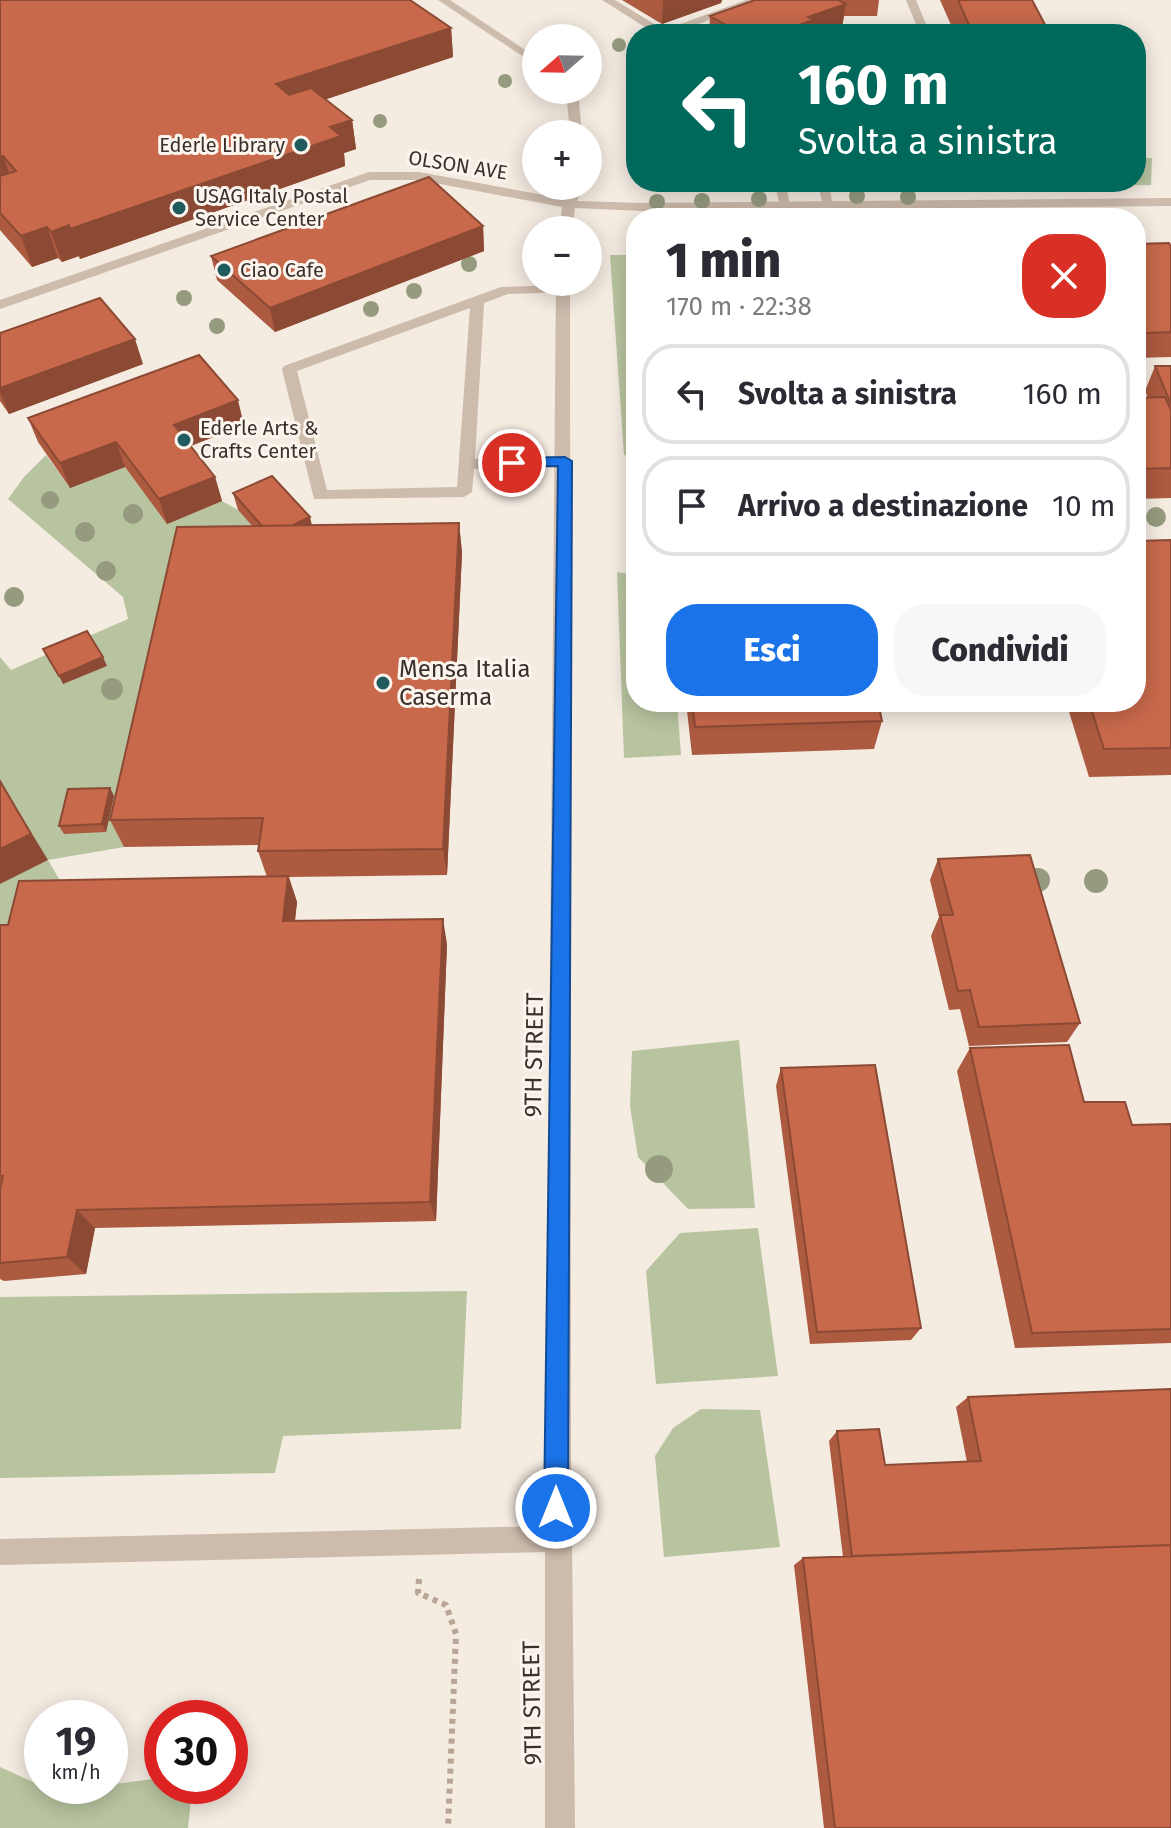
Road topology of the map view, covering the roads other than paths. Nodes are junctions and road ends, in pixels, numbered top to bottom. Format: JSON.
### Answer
{"nodes":[{"id":1,"x":443,"y":0,"type":"edge"},
{"id":2,"x":607,"y":0,"type":"edge"},
{"id":3,"x":756,"y":0,"type":"edge"},
{"id":4,"x":911,"y":0,"type":"edge"},
{"id":5,"x":646,"y":24,"type":"edge"},
{"id":6,"x":690,"y":24,"type":"edge"},
{"id":7,"x":921,"y":24,"type":"edge"},
{"id":8,"x":522,"y":53,"type":"edge"},
{"id":9,"x":783,"y":192,"type":"edge"},
{"id":10,"x":826,"y":192,"type":"edge"},
{"id":11,"x":571,"y":200,"type":"edge"},
{"id":12,"x":1171,"y":202,"type":"edge"},
{"id":13,"x":569,"y":204,"type":"junction"},
{"id":14,"x":786,"y":205,"type":"junction"},
{"id":15,"x":829,"y":205,"type":"junction"},
{"id":16,"x":568,"y":216,"type":"edge"},
{"id":17,"x":522,"y":289,"type":"edge"},
{"id":18,"x":563,"y":296,"type":"edge"},
{"id":19,"x":477,"y":300,"type":"junction"},
{"id":20,"x":0,"y":305,"type":"edge"},
{"id":21,"x":565,"y":461,"type":"junction"},
{"id":22,"x":467,"y":464,"type":"junction"},
{"id":23,"x":556,"y":1539,"type":"junction"},
{"id":24,"x":0,"y":1552,"type":"edge"},
{"id":25,"x":560,"y":1828,"type":"edge"}],
"edges":[{"from":1,"to":8,"type":"street"},
{"from":2,"to":5,"type":"street"},
{"from":3,"to":6,"type":"street"},
{"from":4,"to":7,"type":"street"},
{"from":9,"to":14,"type":"street"},
{"from":10,"to":15,"type":"street"},
{"from":11,"to":13,"type":"street"},
{"from":12,"to":15,"type":"street","name":"OLSON AVE"},
{"from":13,"to":14,"type":"street","name":"OLSON AVE"},
{"from":13,"to":16,"type":"street"},
{"from":13,"to":20,"type":"street","name":"OLSON AVE"},
{"from":14,"to":15,"type":"street","name":"OLSON AVE"},
{"from":17,"to":19,"type":"street"},
{"from":18,"to":21,"type":"street","name":"9TH STREET"},
{"from":19,"to":22,"type":"street"},
{"from":19,"to":22,"type":"street"},
{"from":21,"to":22,"type":"street"},
{"from":21,"to":23,"type":"street","name":"9TH STREET"},
{"from":23,"to":24,"type":"street"},
{"from":23,"to":25,"type":"street","name":"9TH STREET"}]}
